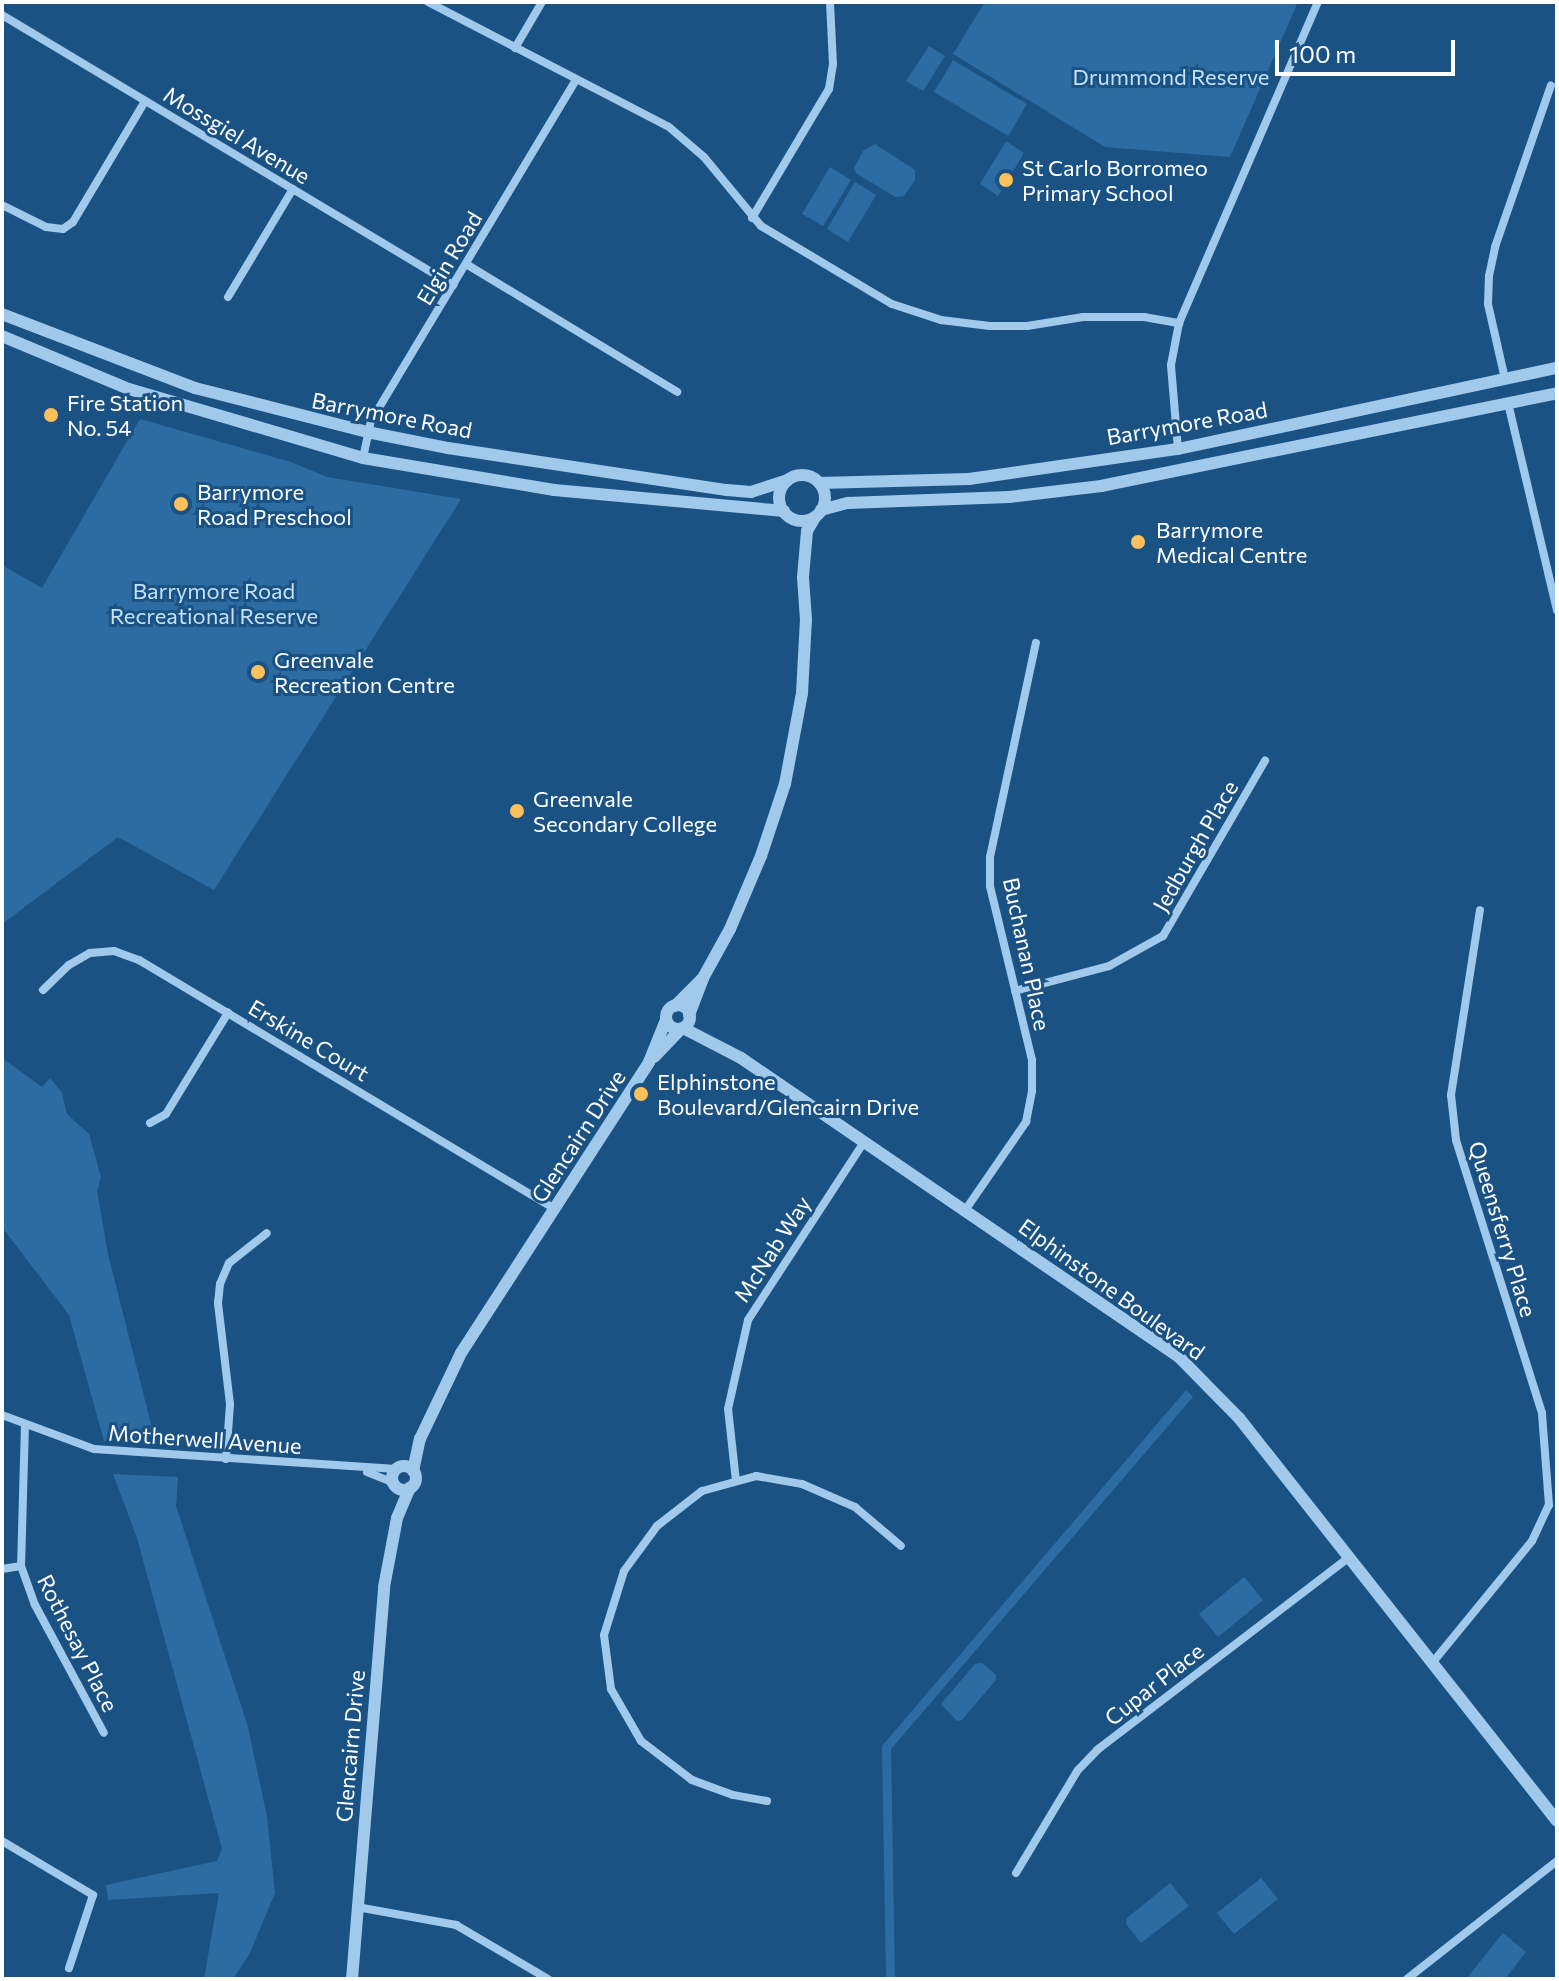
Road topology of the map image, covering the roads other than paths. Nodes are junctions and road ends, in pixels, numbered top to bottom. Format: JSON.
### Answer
{"nodes":[{"id":1,"x":428,"y":2,"type":"edge"},
{"id":2,"x":542,"y":2,"type":"edge"},
{"id":3,"x":830,"y":2,"type":"edge"},
{"id":4,"x":1318,"y":2,"type":"edge"},
{"id":5,"x":2,"y":15,"type":"edge"},
{"id":6,"x":515,"y":48,"type":"junction"},
{"id":7,"x":576,"y":80,"type":"junction"},
{"id":8,"x":1551,"y":85,"type":"dead end"},
{"id":9,"x":145,"y":101,"type":"junction"},
{"id":10,"x":293,"y":189,"type":"junction"},
{"id":11,"x":2,"y":205,"type":"edge"},
{"id":12,"x":752,"y":218,"type":"junction"},
{"id":13,"x":466,"y":264,"type":"junction"},
{"id":14,"x":453,"y":285,"type":"junction"},
{"id":15,"x":228,"y":297,"type":"dead end"},
{"id":16,"x":2,"y":314,"type":"edge"},
{"id":17,"x":1179,"y":323,"type":"junction"},
{"id":18,"x":2,"y":336,"type":"edge"},
{"id":19,"x":1557,"y":368,"type":"edge"},
{"id":20,"x":1505,"y":379,"type":"junction"},
{"id":21,"x":677,"y":392,"type":"dead end"},
{"id":22,"x":1557,"y":393,"type":"edge"},
{"id":23,"x":1508,"y":403,"type":"junction"},
{"id":24,"x":367,"y":432,"type":"junction"},
{"id":25,"x":1178,"y":449,"type":"junction"},
{"id":26,"x":363,"y":458,"type":"junction"},
{"id":27,"x":1181,"y":471,"type":"junction"},
{"id":28,"x":788,"y":480,"type":"junction"},
{"id":29,"x":820,"y":483,"type":"junction"},
{"id":30,"x":818,"y":514,"type":"junction"},
{"id":31,"x":788,"y":515,"type":"junction"},
{"id":32,"x":805,"y":557,"type":"junction"},
{"id":33,"x":1557,"y":610,"type":"edge"},
{"id":34,"x":1036,"y":643,"type":"dead end"},
{"id":35,"x":1265,"y":761,"type":"dead end"},
{"id":36,"x":1480,"y":910,"type":"dead end"},
{"id":37,"x":703,"y":978,"type":"junction"},
{"id":38,"x":43,"y":990,"type":"dead end"},
{"id":39,"x":1015,"y":991,"type":"junction"},
{"id":40,"x":675,"y":1006,"type":"junction"},
{"id":41,"x":228,"y":1013,"type":"junction"},
{"id":42,"x":666,"y":1020,"type":"junction"},
{"id":43,"x":686,"y":1022,"type":"junction"},
{"id":44,"x":649,"y":1062,"type":"junction"},
{"id":45,"x":150,"y":1123,"type":"dead end"},
{"id":46,"x":864,"y":1142,"type":"junction"},
{"id":47,"x":555,"y":1209,"type":"junction"},
{"id":48,"x":966,"y":1209,"type":"junction"},
{"id":49,"x":267,"y":1233,"type":"dead end"},
{"id":50,"x":2,"y":1415,"type":"edge"},
{"id":51,"x":25,"y":1424,"type":"junction"},
{"id":52,"x":420,"y":1439,"type":"junction"},
{"id":53,"x":226,"y":1459,"type":"junction"},
{"id":54,"x":413,"y":1471,"type":"junction"},
{"id":55,"x":395,"y":1476,"type":"junction"},
{"id":56,"x":736,"y":1481,"type":"junction"},
{"id":57,"x":410,"y":1488,"type":"junction"},
{"id":58,"x":1553,"y":1505,"type":"edge"},
{"id":59,"x":397,"y":1518,"type":"junction"},
{"id":60,"x":901,"y":1546,"type":"dead end"},
{"id":61,"x":1349,"y":1557,"type":"junction"},
{"id":62,"x":21,"y":1566,"type":"junction"},
{"id":63,"x":2,"y":1569,"type":"edge"},
{"id":64,"x":1433,"y":1662,"type":"junction"},
{"id":65,"x":104,"y":1733,"type":"dead end"},
{"id":66,"x":767,"y":1801,"type":"dead end"},
{"id":67,"x":1557,"y":1821,"type":"edge"},
{"id":68,"x":2,"y":1841,"type":"edge"},
{"id":69,"x":1557,"y":1861,"type":"edge"},
{"id":70,"x":1016,"y":1873,"type":"dead end"},
{"id":71,"x":357,"y":1907,"type":"junction"},
{"id":72,"x":69,"y":1968,"type":"dead end"},
{"id":73,"x":352,"y":1979,"type":"edge"},
{"id":74,"x":548,"y":1979,"type":"edge"},
{"id":75,"x":1407,"y":1979,"type":"edge"}],
"edges":[{"from":1,"to":6,"type":"street"},
{"from":2,"to":6,"type":"street"},
{"from":3,"to":12,"type":"street"},
{"from":4,"to":17,"type":"street"},
{"from":5,"to":9,"type":"street","name":"Mossgiel Avenue"},
{"from":6,"to":7,"type":"street"},
{"from":7,"to":12,"type":"street"},
{"from":7,"to":13,"type":"street","name":"Elgin Road"},
{"from":8,"to":20,"type":"street"},
{"from":9,"to":10,"type":"street","name":"Mossgiel Avenue"},
{"from":9,"to":11,"type":"street"},
{"from":10,"to":14,"type":"street","name":"Mossgiel Avenue"},
{"from":10,"to":15,"type":"street"},
{"from":12,"to":17,"type":"street"},
{"from":13,"to":14,"type":"street","name":"Elgin Road"},
{"from":13,"to":21,"type":"street"},
{"from":14,"to":24,"type":"street","name":"Elgin Road"},
{"from":16,"to":24,"type":"street","name":"Barrymore Road"},
{"from":17,"to":25,"type":"street"},
{"from":18,"to":26,"type":"street","name":"Barrymore Road"},
{"from":19,"to":20,"type":"street","name":"Barrymore Road"},
{"from":20,"to":23,"type":"street"},
{"from":20,"to":25,"type":"street","name":"Barrymore Road"},
{"from":22,"to":23,"type":"street","name":"Barrymore Road"},
{"from":23,"to":27,"type":"street","name":"Barrymore Road"},
{"from":23,"to":33,"type":"street"},
{"from":24,"to":26,"type":"street","name":"Elgin Road"},
{"from":24,"to":28,"type":"street","name":"Barrymore Road"},
{"from":25,"to":27,"type":"street"},
{"from":25,"to":29,"type":"street","name":"Barrymore Road"},
{"from":26,"to":31,"type":"street","name":"Barrymore Road"},
{"from":27,"to":30,"type":"street","name":"Barrymore Road"},
{"from":28,"to":29,"type":"street"},
{"from":28,"to":31,"type":"street"},
{"from":29,"to":30,"type":"street"},
{"from":30,"to":31,"type":"street"},
{"from":30,"to":32,"type":"street","name":"Glencairn Drive"},
{"from":31,"to":32,"type":"street","name":"Glencairn Drive"},
{"from":32,"to":37,"type":"street","name":"Glencairn Drive"},
{"from":34,"to":39,"type":"street","name":"Buchanan Place"},
{"from":35,"to":39,"type":"street","name":"Jedburgh Place"},
{"from":36,"to":58,"type":"street","name":"Queensferry Place"},
{"from":37,"to":40,"type":"street","name":"Glencairn Drive"},
{"from":37,"to":43,"type":"street","name":"Glencairn Drive"},
{"from":38,"to":41,"type":"street","name":"Erskine Court"},
{"from":39,"to":48,"type":"street","name":"Buchanan Place"},
{"from":40,"to":42,"type":"street","name":"Glencairn Drive"},
{"from":40,"to":43,"type":"street"},
{"from":41,"to":45,"type":"street"},
{"from":41,"to":47,"type":"street","name":"Erskine Court"},
{"from":42,"to":43,"type":"street"},
{"from":42,"to":44,"type":"street","name":"Glencairn Drive"},
{"from":43,"to":44,"type":"street","name":"Glencairn Drive"},
{"from":43,"to":46,"type":"street","name":"Elphinstone Boulevard"},
{"from":44,"to":47,"type":"street","name":"Glencairn Drive"},
{"from":46,"to":48,"type":"street","name":"Elphinstone Boulevard"},
{"from":46,"to":56,"type":"street","name":"McNab Way"},
{"from":47,"to":52,"type":"street","name":"Glencairn Drive"},
{"from":48,"to":61,"type":"street","name":"Elphinstone Boulevard"},
{"from":49,"to":53,"type":"street"},
{"from":50,"to":51,"type":"street","name":"Motherwell Avenue"},
{"from":51,"to":53,"type":"street","name":"Motherwell Avenue"},
{"from":51,"to":62,"type":"street","name":"Rothesay Place"},
{"from":52,"to":54,"type":"street","name":"Glencairn Drive"},
{"from":52,"to":55,"type":"street","name":"Glencairn Drive"},
{"from":53,"to":55,"type":"street","name":"Motherwell Avenue"},
{"from":54,"to":55,"type":"street"},
{"from":54,"to":57,"type":"street","name":"Glencairn Drive"},
{"from":55,"to":57,"type":"street"},
{"from":55,"to":59,"type":"street","name":"Glencairn Drive"},
{"from":56,"to":60,"type":"street"},
{"from":56,"to":66,"type":"street"},
{"from":57,"to":59,"type":"street","name":"Glencairn Drive"},
{"from":58,"to":64,"type":"street","name":"Queensferry Place"},
{"from":59,"to":71,"type":"street","name":"Glencairn Drive"},
{"from":61,"to":64,"type":"street","name":"Elphinstone Boulevard"},
{"from":61,"to":70,"type":"street","name":"Cupar Place"},
{"from":62,"to":63,"type":"street"},
{"from":62,"to":65,"type":"street","name":"Rothesay Place"},
{"from":64,"to":67,"type":"street","name":"Elphinstone Boulevard"},
{"from":68,"to":72,"type":"street"},
{"from":69,"to":75,"type":"street"},
{"from":71,"to":73,"type":"street","name":"Glencairn Drive"},
{"from":71,"to":74,"type":"street"}]}
